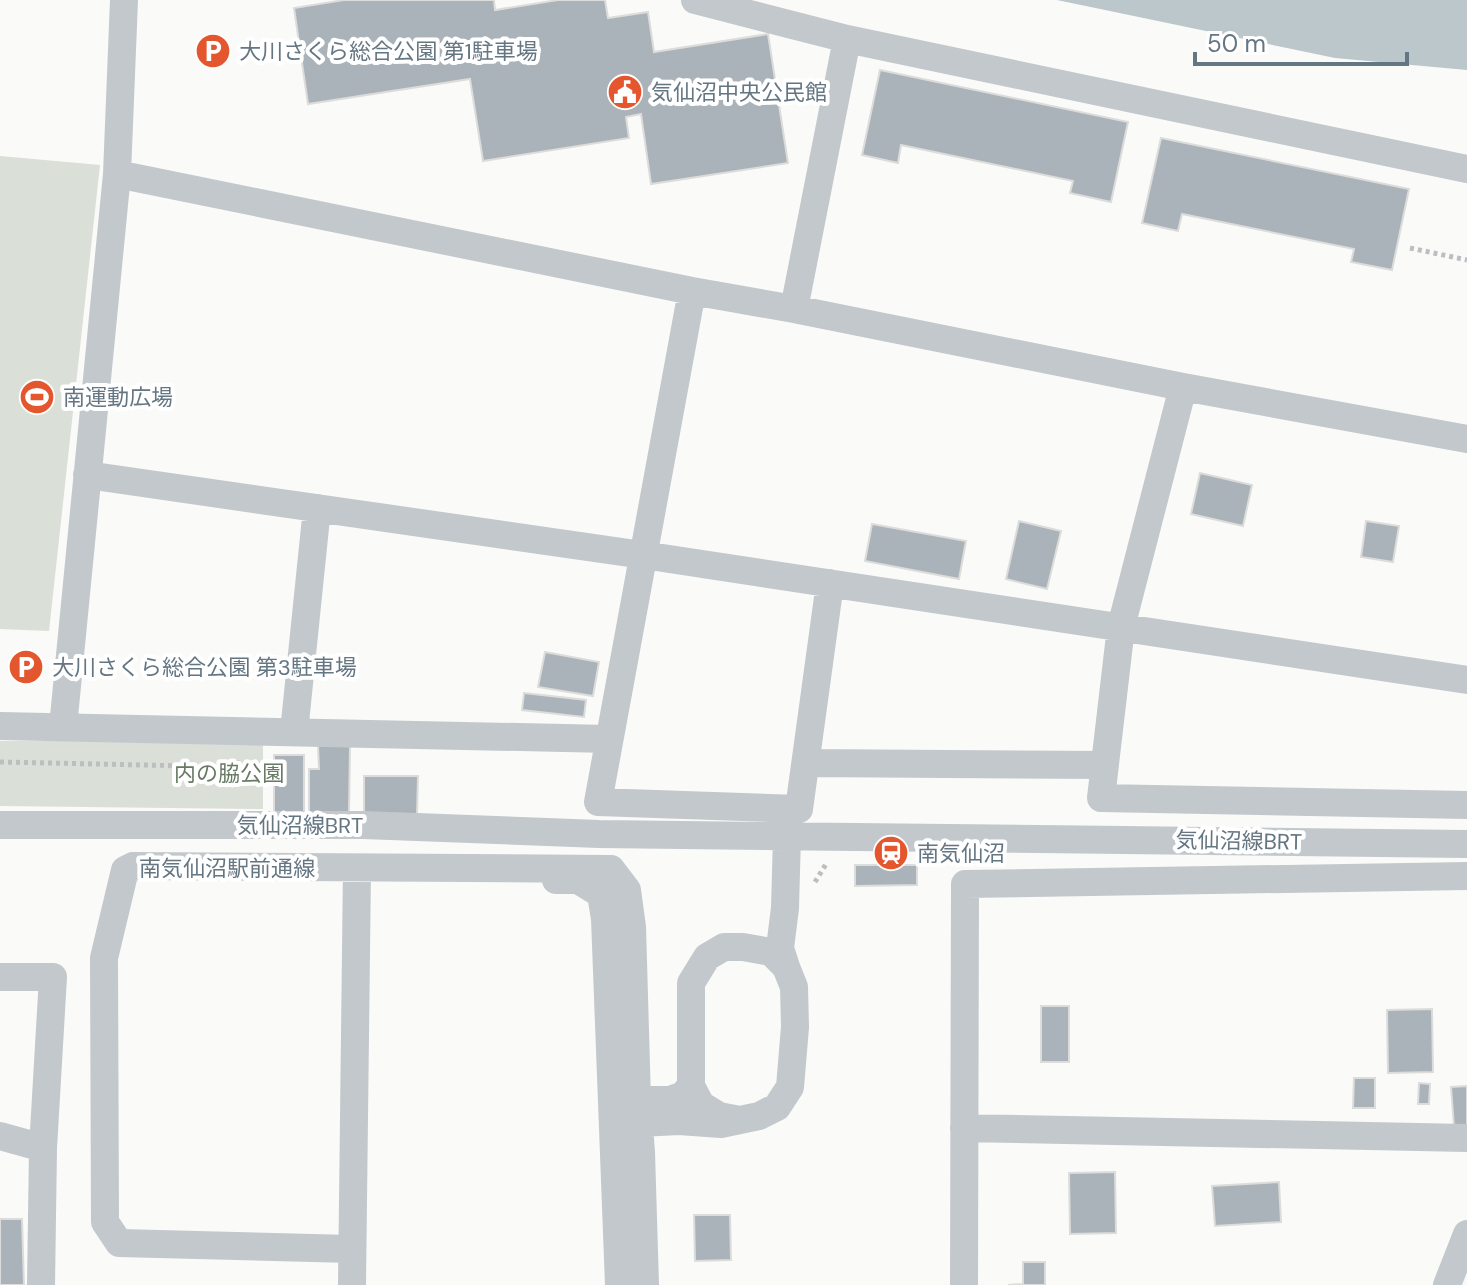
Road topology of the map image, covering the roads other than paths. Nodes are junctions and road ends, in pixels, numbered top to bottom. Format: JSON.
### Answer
{"nodes":[{"id":1,"x":124,"y":0,"type":"edge"},
{"id":2,"x":695,"y":0,"type":"edge"},
{"id":3,"x":847,"y":39,"type":"junction"},
{"id":4,"x":1467,"y":169,"type":"edge"},
{"id":5,"x":117,"y":174,"type":"junction"},
{"id":6,"x":692,"y":291,"type":"junction"},
{"id":7,"x":794,"y":309,"type":"junction"},
{"id":8,"x":1183,"y":387,"type":"junction"},
{"id":9,"x":1467,"y":439,"type":"edge"},
{"id":10,"x":87,"y":475,"type":"junction"},
{"id":11,"x":317,"y":508,"type":"junction"},
{"id":12,"x":643,"y":555,"type":"junction"},
{"id":13,"x":830,"y":583,"type":"junction"},
{"id":14,"x":1121,"y":627,"type":"junction"},
{"id":15,"x":1467,"y":680,"type":"edge"},
{"id":16,"x":0,"y":726,"type":"edge"},
{"id":17,"x":63,"y":727,"type":"junction"},
{"id":18,"x":294,"y":732,"type":"junction"},
{"id":19,"x":609,"y":739,"type":"junction"},
{"id":20,"x":806,"y":763,"type":"junction"},
{"id":21,"x":1105,"y":765,"type":"junction"},
{"id":22,"x":1467,"y":805,"type":"edge"},
{"id":23,"x":0,"y":825,"type":"edge"},
{"id":24,"x":786,"y":842,"type":"junction"},
{"id":25,"x":1467,"y":844,"type":"edge"},
{"id":26,"x":357,"y":873,"type":"junction"},
{"id":27,"x":1467,"y":876,"type":"edge"},
{"id":28,"x":783,"y":930,"type":"junction"},
{"id":29,"x":757,"y":949,"type":"junction"},
{"id":30,"x":786,"y":967,"type":"junction"},
{"id":31,"x":0,"y":977,"type":"edge"},
{"id":32,"x":691,"y":1086,"type":"junction"},
{"id":33,"x":630,"y":1113,"type":"junction"},
{"id":34,"x":740,"y":1120,"type":"junction"},
{"id":35,"x":964,"y":1128,"type":"junction"},
{"id":36,"x":0,"y":1136,"type":"edge"},
{"id":37,"x":1467,"y":1138,"type":"edge"},
{"id":38,"x":43,"y":1148,"type":"junction"},
{"id":39,"x":1467,"y":1234,"type":"edge"},
{"id":40,"x":352,"y":1241,"type":"junction"},
{"id":41,"x":41,"y":1285,"type":"edge"},
{"id":42,"x":352,"y":1285,"type":"edge"},
{"id":43,"x":619,"y":1285,"type":"edge"},
{"id":44,"x":645,"y":1285,"type":"edge"},
{"id":45,"x":964,"y":1285,"type":"edge"},
{"id":46,"x":1447,"y":1285,"type":"edge"}],
"edges":[{"from":1,"to":5,"type":"street"},
{"from":2,"to":3,"type":"street"},
{"from":3,"to":4,"type":"street"},
{"from":3,"to":7,"type":"street"},
{"from":5,"to":6,"type":"street"},
{"from":5,"to":10,"type":"street"},
{"from":6,"to":7,"type":"street"},
{"from":6,"to":12,"type":"street"},
{"from":7,"to":8,"type":"street"},
{"from":8,"to":9,"type":"street"},
{"from":8,"to":14,"type":"street"},
{"from":10,"to":11,"type":"street"},
{"from":10,"to":17,"type":"street"},
{"from":11,"to":12,"type":"street"},
{"from":11,"to":18,"type":"street"},
{"from":12,"to":13,"type":"street"},
{"from":12,"to":19,"type":"street"},
{"from":13,"to":14,"type":"street"},
{"from":13,"to":20,"type":"street"},
{"from":14,"to":15,"type":"street"},
{"from":14,"to":21,"type":"street"},
{"from":16,"to":17,"type":"street"},
{"from":17,"to":18,"type":"street"},
{"from":18,"to":19,"type":"street"},
{"from":19,"to":20,"type":"street"},
{"from":20,"to":21,"type":"street"},
{"from":21,"to":22,"type":"street"},
{"from":23,"to":24,"type":"street","name":"気仙沼線BRT"},
{"from":24,"to":25,"type":"street","name":"気仙沼線BRT"},
{"from":24,"to":28,"type":"street"},
{"from":26,"to":33,"type":"street","name":"南気仙沼駅前通線"},
{"from":26,"to":40,"type":"street"},
{"from":26,"to":40,"type":"street","name":"南気仙沼駅前通線"},
{"from":27,"to":35,"type":"street"},
{"from":28,"to":29,"type":"street"},
{"from":28,"to":30,"type":"street"},
{"from":29,"to":30,"type":"street"},
{"from":29,"to":32,"type":"street"},
{"from":30,"to":34,"type":"street"},
{"from":31,"to":38,"type":"street"},
{"from":32,"to":33,"type":"street"},
{"from":32,"to":34,"type":"street"},
{"from":33,"to":34,"type":"street"},
{"from":33,"to":43,"type":"street","name":"南気仙沼駅前通線"},
{"from":33,"to":44,"type":"street","name":"南気仙沼駅前通線"},
{"from":35,"to":37,"type":"street"},
{"from":35,"to":45,"type":"street"},
{"from":36,"to":38,"type":"street"},
{"from":38,"to":41,"type":"street"},
{"from":39,"to":46,"type":"street"},
{"from":40,"to":42,"type":"street"}]}
